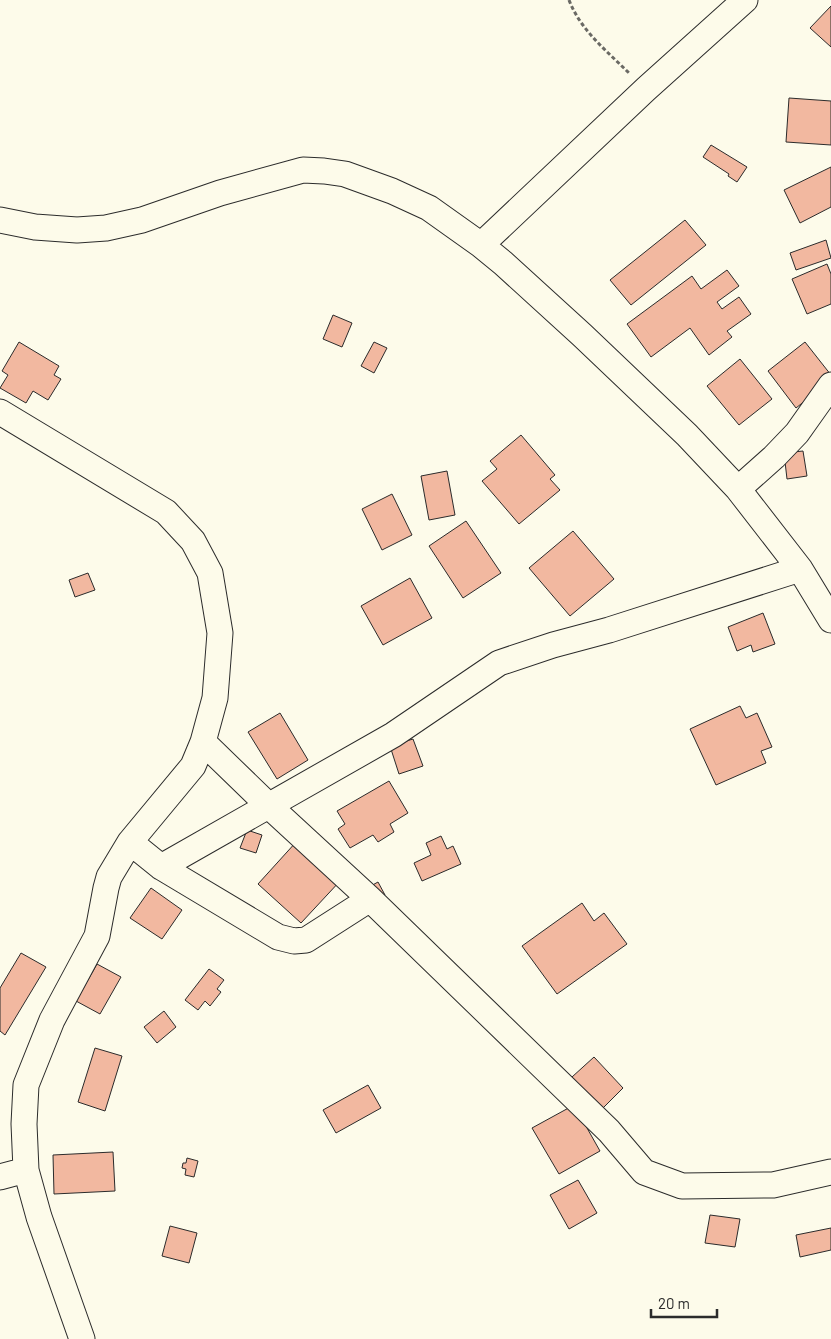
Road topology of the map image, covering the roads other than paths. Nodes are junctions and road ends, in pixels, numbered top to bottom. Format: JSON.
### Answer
{"nodes":[{"id":1,"x":730,"y":5,"type":"edge"},
{"id":2,"x":0,"y":220,"type":"edge"},
{"id":3,"x":481,"y":245,"type":"junction"},
{"id":4,"x":831,"y":385,"type":"edge"},
{"id":5,"x":0,"y":412,"type":"edge"},
{"id":6,"x":738,"y":489,"type":"junction"},
{"id":7,"x":800,"y":569,"type":"junction"},
{"id":8,"x":831,"y":620,"type":"edge"},
{"id":9,"x":203,"y":742,"type":"junction"},
{"id":10,"x":269,"y":806,"type":"junction"},
{"id":11,"x":130,"y":842,"type":"junction"},
{"id":12,"x":162,"y":867,"type":"junction"},
{"id":13,"x":370,"y":899,"type":"junction"},
{"id":14,"x":26,"y":1170,"type":"junction"},
{"id":15,"x":831,"y":1172,"type":"edge"},
{"id":16,"x":0,"y":1177,"type":"edge"},
{"id":17,"x":82,"y":1339,"type":"edge"}],
"edges":[{"from":1,"to":3,"type":"street"},
{"from":2,"to":3,"type":"street"},
{"from":3,"to":6,"type":"street"},
{"from":4,"to":6,"type":"street"},
{"from":5,"to":9,"type":"street"},
{"from":6,"to":7,"type":"street"},
{"from":7,"to":8,"type":"street"},
{"from":7,"to":10,"type":"street"},
{"from":9,"to":10,"type":"street"},
{"from":9,"to":11,"type":"street"},
{"from":10,"to":12,"type":"street"},
{"from":10,"to":13,"type":"street"},
{"from":11,"to":12,"type":"street"},
{"from":11,"to":14,"type":"street"},
{"from":12,"to":13,"type":"street"},
{"from":13,"to":15,"type":"street"},
{"from":14,"to":16,"type":"street"},
{"from":14,"to":17,"type":"street"}]}
